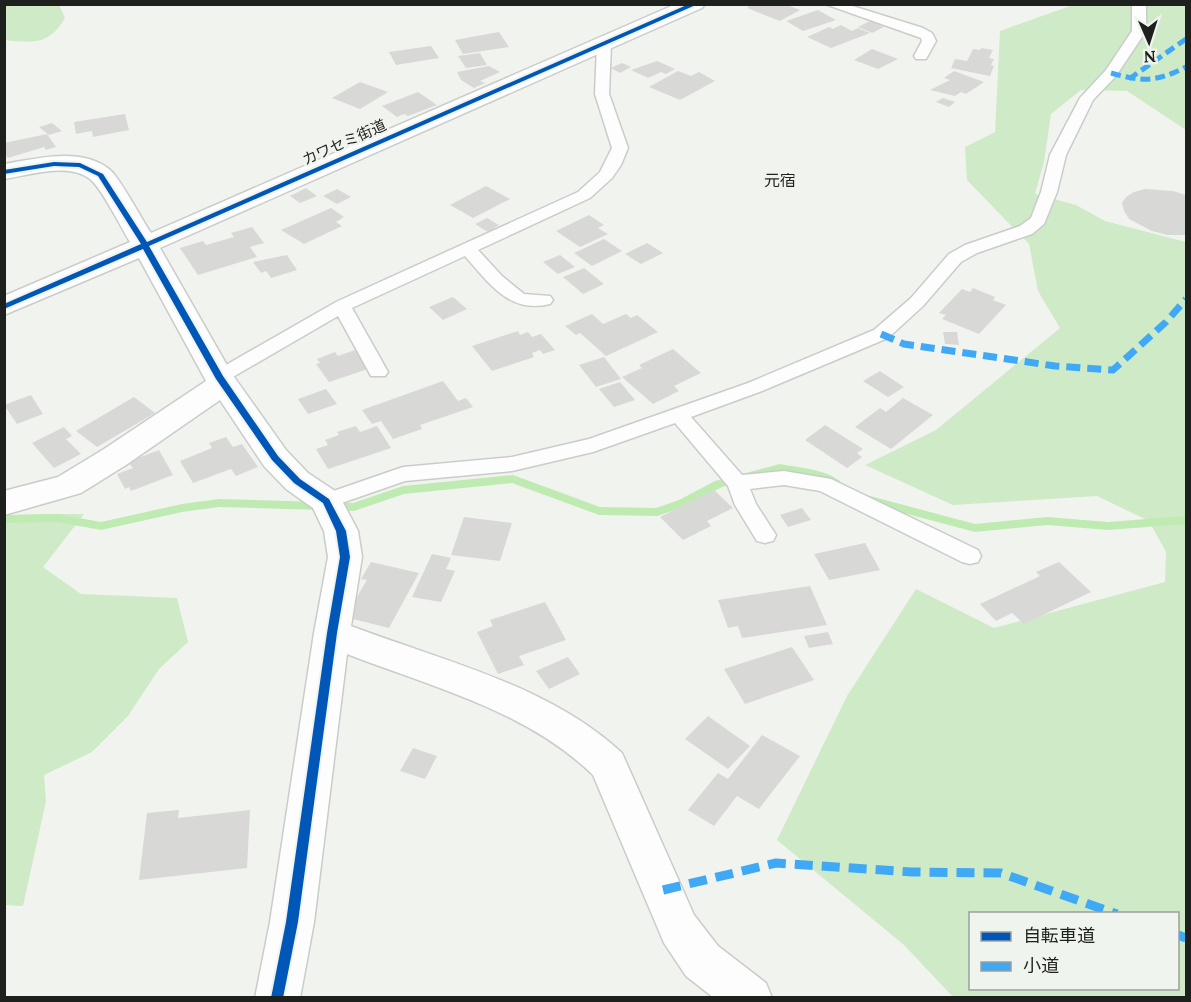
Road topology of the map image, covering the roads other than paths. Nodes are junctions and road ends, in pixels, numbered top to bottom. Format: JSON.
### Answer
{"nodes":[{"id":1,"x":695,"y":4,"type":"edge"},
{"id":2,"x":831,"y":4,"type":"edge"},
{"id":3,"x":1139,"y":4,"type":"edge"},
{"id":4,"x":604,"y":45,"type":"junction"},
{"id":5,"x":921,"y":56,"type":"dead end"},
{"id":6,"x":4,"y":172,"type":"edge"},
{"id":7,"x":145,"y":245,"type":"junction"},
{"id":8,"x":468,"y":249,"type":"junction"},
{"id":9,"x":544,"y":300,"type":"dead end"},
{"id":10,"x":342,"y":306,"type":"junction"},
{"id":11,"x":4,"y":307,"type":"edge"},
{"id":12,"x":378,"y":372,"type":"dead end"},
{"id":13,"x":222,"y":380,"type":"junction"},
{"id":14,"x":678,"y":414,"type":"junction"},
{"id":15,"x":737,"y":483,"type":"junction"},
{"id":16,"x":326,"y":501,"type":"junction"},
{"id":17,"x":4,"y":503,"type":"edge"},
{"id":18,"x":765,"y":535,"type":"dead end"},
{"id":19,"x":970,"y":556,"type":"dead end"},
{"id":20,"x":332,"y":633,"type":"junction"},
{"id":21,"x":277,"y":998,"type":"edge"},
{"id":22,"x":750,"y":998,"type":"edge"}],
"edges":[{"from":1,"to":4,"type":"street","name":"カワセミ街道"},
{"from":2,"to":5,"type":"lane"},
{"from":3,"to":14,"type":"lane"},
{"from":4,"to":7,"type":"street","name":"カワセミ街道"},
{"from":4,"to":8,"type":"lane"},
{"from":6,"to":7,"type":"street"},
{"from":7,"to":11,"type":"street","name":"カワセミ街道"},
{"from":7,"to":13,"type":"street"},
{"from":8,"to":9,"type":"lane"},
{"from":8,"to":10,"type":"lane"},
{"from":10,"to":12,"type":"lane"},
{"from":10,"to":13,"type":"lane"},
{"from":13,"to":16,"type":"street"},
{"from":13,"to":17,"type":"street"},
{"from":14,"to":15,"type":"lane"},
{"from":14,"to":16,"type":"lane"},
{"from":15,"to":18,"type":"lane"},
{"from":15,"to":19,"type":"lane"},
{"from":16,"to":20,"type":"street"},
{"from":20,"to":21,"type":"street"},
{"from":20,"to":22,"type":"street"}]}
